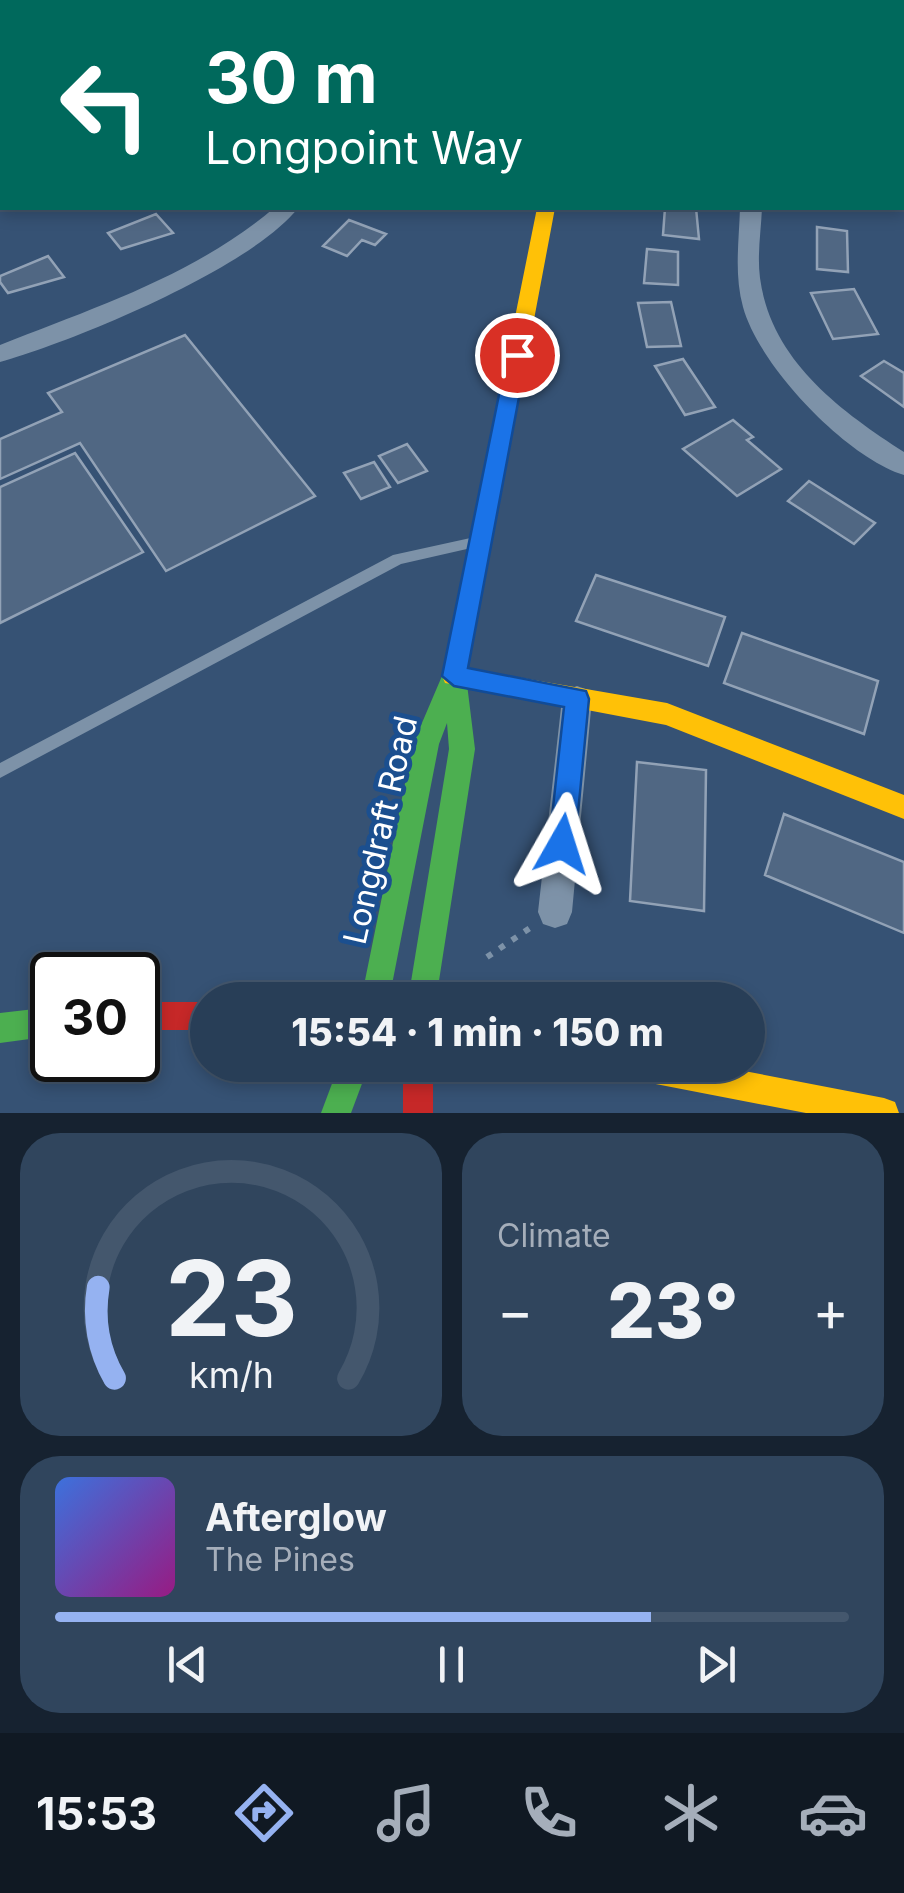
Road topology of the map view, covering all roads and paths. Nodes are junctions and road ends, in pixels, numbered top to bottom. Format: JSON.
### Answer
{"nodes":[{"id":1,"x":285,"y":210,"type":"edge"},
{"id":2,"x":546,"y":210,"type":"edge"},
{"id":3,"x":752,"y":210,"type":"edge"},
{"id":4,"x":0,"y":354,"type":"edge"},
{"id":5,"x":904,"y":465,"type":"edge"},
{"id":6,"x":481,"y":541,"type":"junction"},
{"id":7,"x":454,"y":676,"type":"junction"},
{"id":8,"x":577,"y":699,"type":"junction"},
{"id":9,"x":0,"y":771,"type":"edge"},
{"id":10,"x":904,"y":807,"type":"edge"},
{"id":11,"x":555,"y":912,"type":"joint"},
{"id":12,"x":487,"y":957,"type":"dead end"},
{"id":13,"x":379,"y":982,"type":"edge"},
{"id":14,"x":425,"y":982,"type":"edge"},
{"id":15,"x":160,"y":1016,"type":"edge"},
{"id":16,"x":190,"y":1016,"type":"edge"},
{"id":17,"x":30,"y":1025,"type":"edge"},
{"id":18,"x":0,"y":1028,"type":"edge"},
{"id":19,"x":348,"y":1082,"type":"edge"},
{"id":20,"x":418,"y":1082,"type":"edge"},
{"id":21,"x":723,"y":1082,"type":"edge"},
{"id":22,"x":336,"y":1113,"type":"edge"},
{"id":23,"x":418,"y":1113,"type":"edge"},
{"id":24,"x":884,"y":1113,"type":"edge"}],
"edges":[{"from":1,"to":4,"type":"street"},
{"from":2,"to":6,"type":"street","name":"Longdraft Road"},
{"from":3,"to":5,"type":"street"},
{"from":6,"to":7,"type":"street","name":"Longdraft Road"},
{"from":6,"to":9,"type":"lane"},
{"from":7,"to":8,"type":"street"},
{"from":7,"to":13,"type":"street","name":"Longdraft Road"},
{"from":7,"to":14,"type":"street","name":"Longdraft Road"},
{"from":8,"to":10,"type":"street"},
{"from":8,"to":11,"type":"street"},
{"from":11,"to":12,"type":"path"},
{"from":15,"to":16,"type":"street"},
{"from":17,"to":18,"type":"street"},
{"from":19,"to":22,"type":"street"},
{"from":20,"to":23,"type":"street"},
{"from":21,"to":24,"type":"street"}]}
